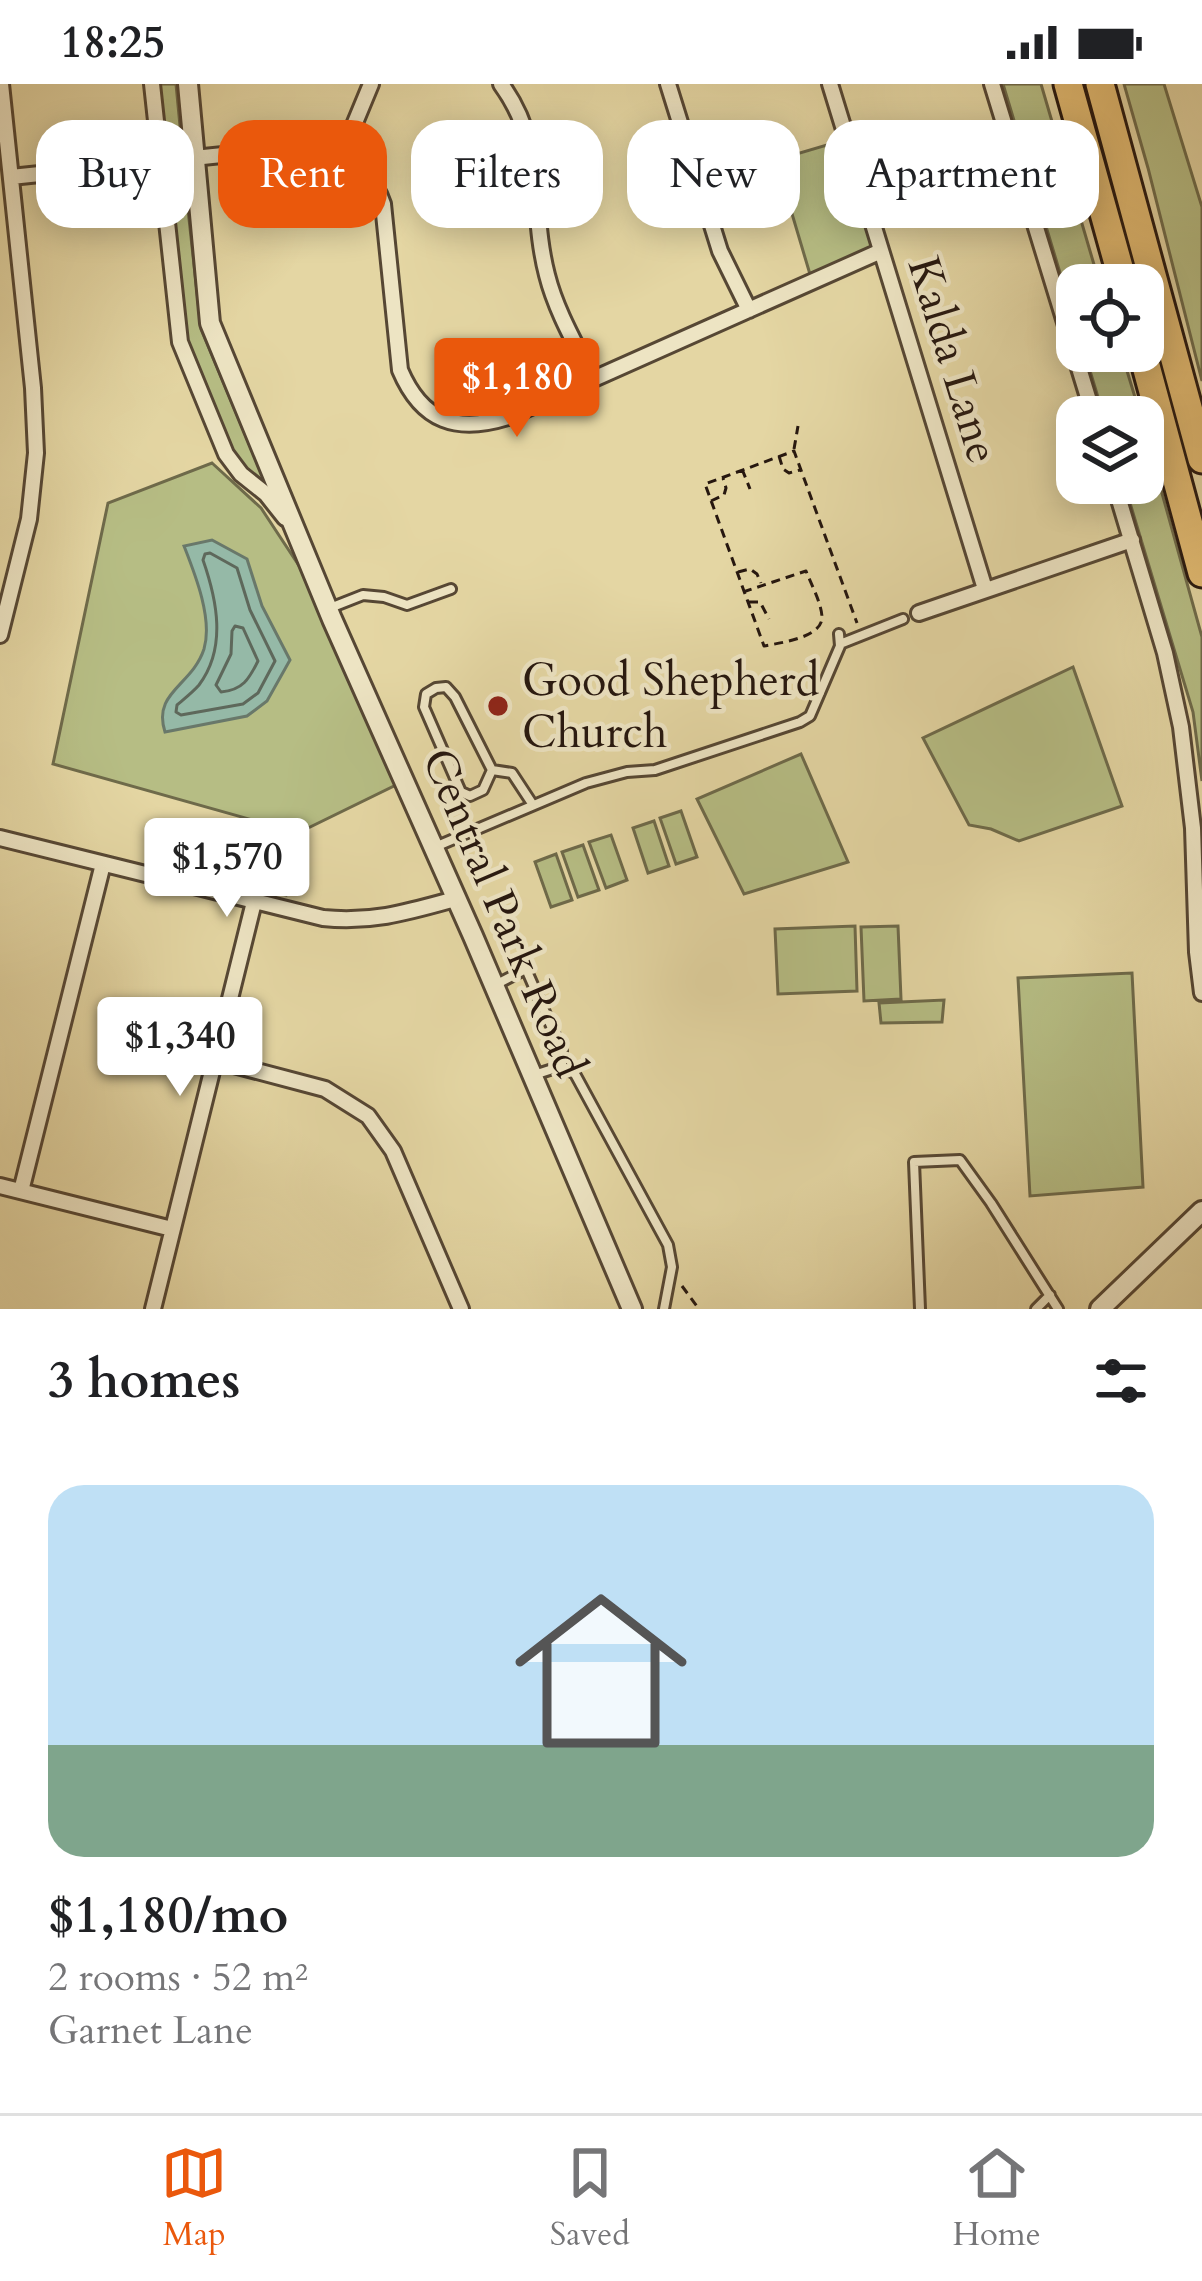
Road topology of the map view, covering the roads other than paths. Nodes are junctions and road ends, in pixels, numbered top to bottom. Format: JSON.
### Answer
{"nodes":[{"id":1,"x":1,"y":84,"type":"edge"},
{"id":2,"x":152,"y":84,"type":"edge"},
{"id":3,"x":188,"y":84,"type":"edge"},
{"id":4,"x":371,"y":84,"type":"edge"},
{"id":5,"x":501,"y":84,"type":"edge"},
{"id":6,"x":668,"y":84,"type":"edge"},
{"id":7,"x":830,"y":84,"type":"edge"},
{"id":8,"x":992,"y":84,"type":"edge"},
{"id":9,"x":1068,"y":84,"type":"edge"},
{"id":10,"x":1102,"y":92,"type":"edge"},
{"id":11,"x":156,"y":120,"type":"edge"},
{"id":12,"x":191,"y":120,"type":"edge"},
{"id":13,"x":356,"y":120,"type":"edge"},
{"id":14,"x":218,"y":155,"type":"edge"},
{"id":15,"x":194,"y":158,"type":"joint"},
{"id":16,"x":36,"y":174,"type":"edge"},
{"id":17,"x":11,"y":177,"type":"junction"},
{"id":18,"x":167,"y":228,"type":"edge"},
{"id":19,"x":384,"y":228,"type":"edge"},
{"id":20,"x":881,"y":251,"type":"junction"},
{"id":21,"x":1118,"y":264,"type":"edge"},
{"id":22,"x":749,"y":310,"type":"junction"},
{"id":23,"x":1148,"y":372,"type":"edge"},
{"id":24,"x":592,"y":379,"type":"junction"},
{"id":25,"x":1088,"y":396,"type":"edge"},
{"id":26,"x":1202,"y":459,"type":"edge"},
{"id":27,"x":1121,"y":504,"type":"edge"},
{"id":28,"x":1132,"y":541,"type":"junction"},
{"id":29,"x":304,"y":547,"type":"junction"},
{"id":30,"x":1202,"y":573,"type":"edge"},
{"id":31,"x":451,"y":589,"type":"dead end"},
{"id":32,"x":986,"y":589,"type":"junction"},
{"id":33,"x":328,"y":609,"type":"junction"},
{"id":34,"x":919,"y":613,"type":"dead end"},
{"id":35,"x":903,"y":620,"type":"dead end"},
{"id":36,"x":0,"y":634,"type":"edge"},
{"id":37,"x":492,"y":770,"type":"junction"},
{"id":38,"x":533,"y":805,"type":"junction"},
{"id":39,"x":0,"y":838,"type":"edge"},
{"id":40,"x":434,"y":848,"type":"junction"},
{"id":41,"x":103,"y":864,"type":"junction"},
{"id":42,"x":455,"y":899,"type":"junction"},
{"id":43,"x":254,"y":902,"type":"junction"},
{"id":44,"x":494,"y":985,"type":"junction"},
{"id":45,"x":1202,"y":993,"type":"edge"},
{"id":46,"x":215,"y":1060,"type":"junction"},
{"id":47,"x":562,"y":1066,"type":"junction"},
{"id":48,"x":532,"y":1076,"type":"junction"},
{"id":49,"x":0,"y":1186,"type":"edge"},
{"id":50,"x":21,"y":1191,"type":"junction"},
{"id":51,"x":1202,"y":1211,"type":"edge"},
{"id":52,"x":172,"y":1229,"type":"junction"},
{"id":53,"x":1050,"y":1294,"type":"junction"},
{"id":54,"x":458,"y":1308,"type":"edge"},
{"id":55,"x":153,"y":1309,"type":"edge"},
{"id":56,"x":632,"y":1309,"type":"edge"},
{"id":57,"x":664,"y":1309,"type":"edge"},
{"id":58,"x":920,"y":1309,"type":"edge"},
{"id":59,"x":1036,"y":1309,"type":"edge"},
{"id":60,"x":1058,"y":1309,"type":"edge"},
{"id":61,"x":1100,"y":1309,"type":"edge"}],
"edges":[{"from":1,"to":17,"type":"street"},
{"from":2,"to":11,"type":"street","name":"Central Park Road"},
{"from":3,"to":12,"type":"street","name":"Central Park Road"},
{"from":4,"to":13,"type":"street"},
{"from":5,"to":24,"type":"street"},
{"from":6,"to":22,"type":"street"},
{"from":7,"to":20,"type":"street","name":"Kalda Lane"},
{"from":8,"to":25,"type":"street"},
{"from":9,"to":21,"type":"highway"},
{"from":10,"to":26,"type":"highway"},
{"from":14,"to":15,"type":"street"},
{"from":15,"to":29,"type":"street","name":"Central Park Road"},
{"from":16,"to":17,"type":"street"},
{"from":17,"to":36,"type":"street"},
{"from":18,"to":29,"type":"street","name":"Central Park Road"},
{"from":19,"to":24,"type":"street"},
{"from":20,"to":22,"type":"street"},
{"from":20,"to":32,"type":"street","name":"Kalda Lane"},
{"from":22,"to":24,"type":"street"},
{"from":23,"to":30,"type":"highway"},
{"from":27,"to":28,"type":"street"},
{"from":28,"to":32,"type":"street"},
{"from":28,"to":45,"type":"street"},
{"from":29,"to":33,"type":"street","name":"Central Park Road"},
{"from":31,"to":33,"type":"lane"},
{"from":32,"to":34,"type":"street"},
{"from":33,"to":40,"type":"street","name":"Central Park Road"},
{"from":35,"to":38,"type":"lane"},
{"from":37,"to":37,"type":"lane"},
{"from":37,"to":38,"type":"lane"},
{"from":38,"to":40,"type":"lane"},
{"from":39,"to":41,"type":"street"},
{"from":40,"to":42,"type":"street","name":"Central Park Road"},
{"from":41,"to":43,"type":"street"},
{"from":41,"to":50,"type":"street"},
{"from":42,"to":43,"type":"street"},
{"from":42,"to":44,"type":"street","name":"Central Park Road"},
{"from":43,"to":46,"type":"street"},
{"from":44,"to":47,"type":"lane"},
{"from":44,"to":48,"type":"street","name":"Central Park Road"},
{"from":46,"to":52,"type":"street"},
{"from":46,"to":54,"type":"street"},
{"from":47,"to":48,"type":"lane"},
{"from":47,"to":57,"type":"lane"},
{"from":48,"to":56,"type":"street","name":"Central Park Road"},
{"from":49,"to":50,"type":"street"},
{"from":50,"to":52,"type":"street"},
{"from":51,"to":61,"type":"street"},
{"from":52,"to":55,"type":"street"},
{"from":53,"to":58,"type":"lane"},
{"from":53,"to":59,"type":"lane"},
{"from":53,"to":60,"type":"lane"}]}
